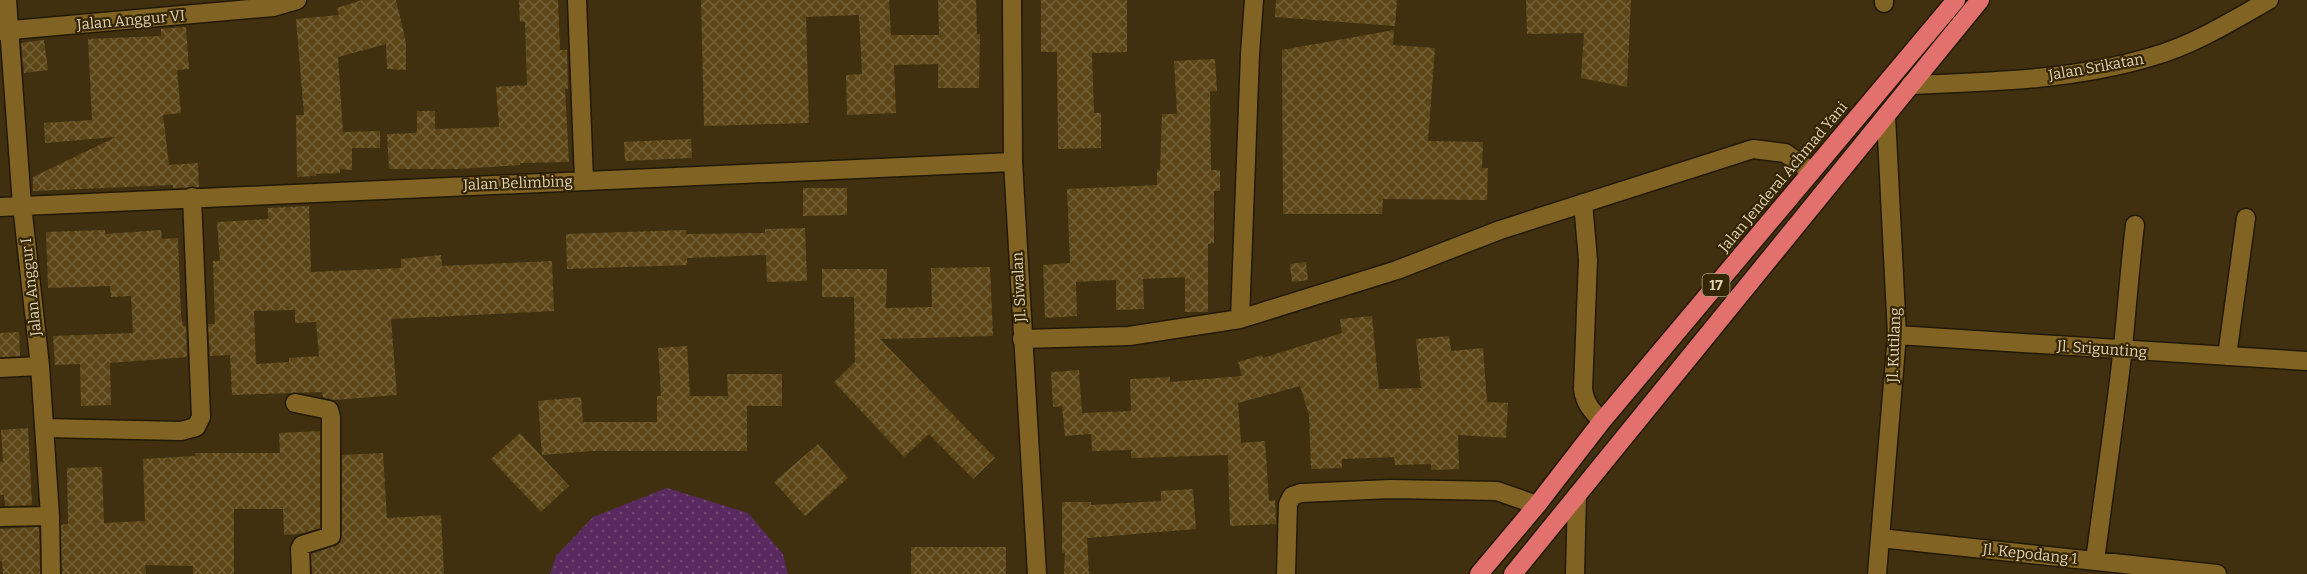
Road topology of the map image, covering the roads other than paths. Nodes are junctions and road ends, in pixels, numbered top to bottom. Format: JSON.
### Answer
{"nodes":[{"id":1,"x":7,"y":0,"type":"edge"},
{"id":2,"x":297,"y":0,"type":"edge"},
{"id":3,"x":577,"y":0,"type":"edge"},
{"id":4,"x":1012,"y":0,"type":"edge"},
{"id":5,"x":1254,"y":0,"type":"edge"},
{"id":6,"x":1956,"y":0,"type":"edge"},
{"id":7,"x":1980,"y":0,"type":"edge"},
{"id":8,"x":2269,"y":0,"type":"edge"},
{"id":9,"x":272,"y":4,"type":"edge"},
{"id":10,"x":4,"y":31,"type":"edge"},
{"id":11,"x":1910,"y":85,"type":"junction"},
{"id":12,"x":1886,"y":116,"type":"junction"},
{"id":13,"x":1013,"y":162,"type":"junction"},
{"id":14,"x":1798,"y":162,"type":"junction"},
{"id":15,"x":584,"y":180,"type":"junction"},
{"id":16,"x":192,"y":197,"type":"junction"},
{"id":17,"x":1583,"y":203,"type":"junction"},
{"id":18,"x":22,"y":205,"type":"junction"},
{"id":19,"x":0,"y":207,"type":"edge"},
{"id":20,"x":2246,"y":218,"type":"dead end"},
{"id":21,"x":2135,"y":225,"type":"dead end"},
{"id":22,"x":1240,"y":318,"type":"junction"},
{"id":23,"x":1897,"y":335,"type":"junction"},
{"id":24,"x":1022,"y":339,"type":"junction"},
{"id":25,"x":2122,"y":351,"type":"junction"},
{"id":26,"x":2227,"y":356,"type":"junction"},
{"id":27,"x":2307,"y":361,"type":"edge"},
{"id":28,"x":40,"y":366,"type":"junction"},
{"id":29,"x":0,"y":368,"type":"edge"},
{"id":30,"x":295,"y":403,"type":"dead end"},
{"id":31,"x":1602,"y":421,"type":"junction"},
{"id":32,"x":44,"y":428,"type":"junction"},
{"id":33,"x":1577,"y":495,"type":"junction"},
{"id":34,"x":1537,"y":504,"type":"junction"},
{"id":35,"x":50,"y":516,"type":"junction"},
{"id":36,"x":0,"y":517,"type":"edge"},
{"id":37,"x":1880,"y":538,"type":"junction"},
{"id":38,"x":2095,"y":561,"type":"junction"},
{"id":39,"x":2045,"y":565,"type":"edge"},
{"id":40,"x":51,"y":574,"type":"edge"},
{"id":41,"x":301,"y":574,"type":"edge"},
{"id":42,"x":1037,"y":574,"type":"edge"},
{"id":43,"x":1286,"y":574,"type":"edge"},
{"id":44,"x":1479,"y":574,"type":"edge"},
{"id":45,"x":1513,"y":574,"type":"edge"},
{"id":46,"x":1575,"y":574,"type":"edge"},
{"id":47,"x":1876,"y":574,"type":"edge"},
{"id":48,"x":2217,"y":574,"type":"edge"}],
"edges":[{"from":1,"to":10,"type":"street","name":"Jalan Anggur I"},
{"from":2,"to":9,"type":"street","name":"Jalan Anggur VI"},
{"from":3,"to":15,"type":"street"},
{"from":4,"to":13,"type":"street","name":"Jl. Siwalan"},
{"from":5,"to":22,"type":"street"},
{"from":6,"to":14,"type":"highway","name":"Jalan Jenderal Achmad Yani","number":"17"},
{"from":7,"to":11,"type":"highway","number":"17"},
{"from":8,"to":11,"type":"street","name":"Jalan Srikatan"},
{"from":9,"to":10,"type":"street","name":"Jalan Anggur VI"},
{"from":10,"to":18,"type":"street","name":"Jalan Anggur I"},
{"from":11,"to":12,"type":"highway","number":"17"},
{"from":12,"to":23,"type":"street","name":"Jl. Kutilang"},
{"from":12,"to":33,"type":"highway","number":"17"},
{"from":13,"to":15,"type":"street","name":"Jalan Belimbing"},
{"from":13,"to":24,"type":"street","name":"Jl. Siwalan"},
{"from":14,"to":17,"type":"street"},
{"from":14,"to":31,"type":"highway","name":"Jalan Jenderal Achmad Yani","number":"17"},
{"from":15,"to":16,"type":"street","name":"Jalan Belimbing"},
{"from":16,"to":18,"type":"street","name":"Jalan Belimbing"},
{"from":16,"to":32,"type":"street"},
{"from":17,"to":22,"type":"street"},
{"from":17,"to":31,"type":"street"},
{"from":18,"to":19,"type":"street","name":"Jalan Belimbing"},
{"from":18,"to":28,"type":"street","name":"Jalan Anggur I"},
{"from":20,"to":26,"type":"street"},
{"from":21,"to":25,"type":"street"},
{"from":22,"to":24,"type":"street"},
{"from":23,"to":25,"type":"street","name":"Jl. Srigunting"},
{"from":23,"to":37,"type":"street","name":"Jl. Kutilang"},
{"from":24,"to":42,"type":"street","name":"Jl. Siwalan"},
{"from":25,"to":26,"type":"street","name":"Jl. Srigunting"},
{"from":25,"to":38,"type":"street"},
{"from":26,"to":27,"type":"street","name":"Jl. Srigunting"},
{"from":28,"to":29,"type":"street"},
{"from":28,"to":32,"type":"street","name":"Jalan Anggur I"},
{"from":30,"to":41,"type":"street"},
{"from":31,"to":34,"type":"highway","name":"Jalan Jenderal Achmad Yani","number":"17"},
{"from":32,"to":35,"type":"street","name":"Jalan Anggur I"},
{"from":33,"to":45,"type":"highway","number":"17"},
{"from":33,"to":46,"type":"street"},
{"from":34,"to":43,"type":"street"},
{"from":34,"to":44,"type":"highway","name":"Jalan Jenderal Achmad Yani","number":"17"},
{"from":35,"to":36,"type":"street"},
{"from":35,"to":40,"type":"street","name":"Jalan Anggur I"},
{"from":37,"to":39,"type":"street","name":"Jl. Kepodang 1"},
{"from":37,"to":47,"type":"street","name":"Jl. Kutilang"},
{"from":38,"to":39,"type":"street","name":"Jl. Kepodang 1"},
{"from":38,"to":48,"type":"street","name":"Jl. Kepodang 1"}]}
